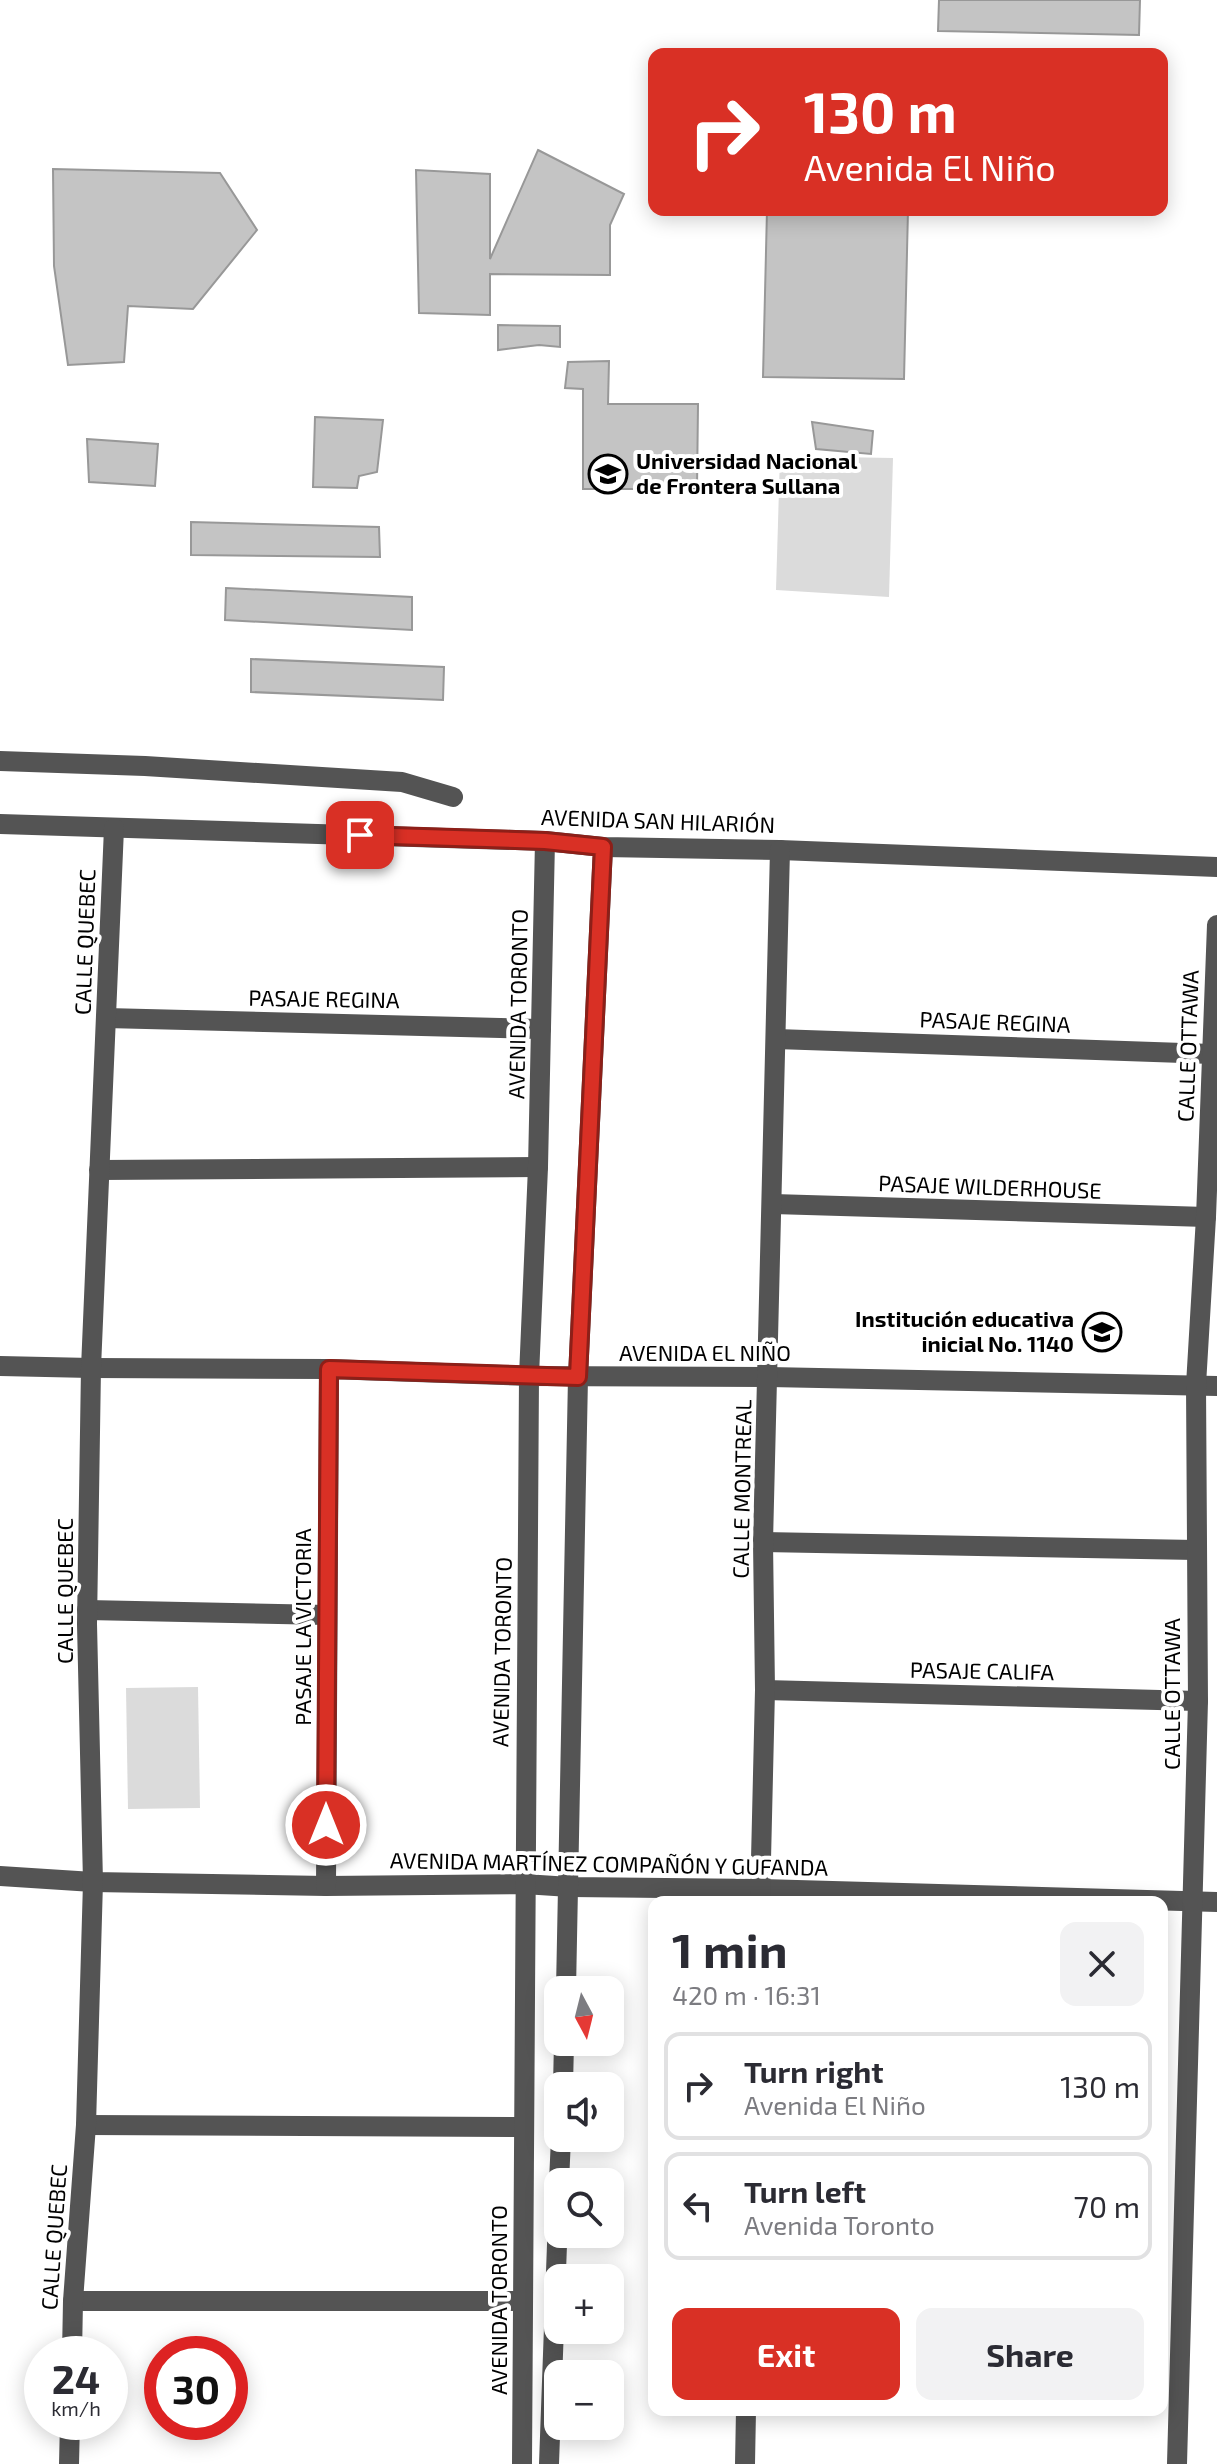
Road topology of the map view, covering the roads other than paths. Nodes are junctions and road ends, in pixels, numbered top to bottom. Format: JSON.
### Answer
{"nodes":[{"id":1,"x":0,"y":761,"type":"edge"},
{"id":2,"x":453,"y":797,"type":"dead end"},
{"id":3,"x":0,"y":824,"type":"edge"},
{"id":4,"x":114,"y":828,"type":"junction"},
{"id":5,"x":545,"y":841,"type":"junction"},
{"id":6,"x":603,"y":847,"type":"junction"},
{"id":7,"x":780,"y":850,"type":"junction"},
{"id":8,"x":1217,"y":867,"type":"edge"},
{"id":9,"x":1217,"y":925,"type":"edge"},
{"id":10,"x":106,"y":1018,"type":"junction"},
{"id":11,"x":541,"y":1029,"type":"junction"},
{"id":12,"x":776,"y":1039,"type":"junction"},
{"id":13,"x":1212,"y":1054,"type":"junction"},
{"id":14,"x":538,"y":1167,"type":"junction"},
{"id":15,"x":99,"y":1170,"type":"junction"},
{"id":16,"x":773,"y":1204,"type":"junction"},
{"id":17,"x":1206,"y":1217,"type":"junction"},
{"id":18,"x":0,"y":1366,"type":"edge"},
{"id":19,"x":91,"y":1368,"type":"junction"},
{"id":20,"x":329,"y":1369,"type":"junction"},
{"id":21,"x":529,"y":1376,"type":"junction"},
{"id":22,"x":578,"y":1377,"type":"junction"},
{"id":23,"x":769,"y":1377,"type":"junction"},
{"id":24,"x":1207,"y":1385,"type":"edge"},
{"id":25,"x":763,"y":1542,"type":"junction"},
{"id":26,"x":1196,"y":1550,"type":"junction"},
{"id":27,"x":87,"y":1610,"type":"junction"},
{"id":28,"x":327,"y":1615,"type":"junction"},
{"id":29,"x":765,"y":1690,"type":"junction"},
{"id":30,"x":1198,"y":1701,"type":"junction"},
{"id":31,"x":0,"y":1876,"type":"edge"},
{"id":32,"x":93,"y":1882,"type":"junction"},
{"id":33,"x":524,"y":1884,"type":"junction"},
{"id":34,"x":326,"y":1886,"type":"junction"},
{"id":35,"x":570,"y":1887,"type":"junction"},
{"id":36,"x":761,"y":1895,"type":"edge"},
{"id":37,"x":823,"y":1896,"type":"edge"},
{"id":38,"x":1168,"y":1902,"type":"edge"},
{"id":39,"x":1194,"y":1902,"type":"junction"},
{"id":40,"x":1217,"y":1902,"type":"edge"},
{"id":41,"x":567,"y":1976,"type":"edge"},
{"id":42,"x":86,"y":2125,"type":"junction"},
{"id":43,"x":524,"y":2127,"type":"junction"},
{"id":44,"x":557,"y":2248,"type":"edge"},
{"id":45,"x":73,"y":2301,"type":"junction"},
{"id":46,"x":523,"y":2301,"type":"junction"},
{"id":47,"x":72,"y":2336,"type":"edge"},
{"id":48,"x":746,"y":2416,"type":"edge"},
{"id":49,"x":70,"y":2440,"type":"edge"},
{"id":50,"x":69,"y":2464,"type":"edge"},
{"id":51,"x":522,"y":2464,"type":"edge"},
{"id":52,"x":549,"y":2464,"type":"edge"},
{"id":53,"x":745,"y":2464,"type":"edge"},
{"id":54,"x":1177,"y":2464,"type":"edge"}],
"edges":[{"from":1,"to":2,"type":"street"},
{"from":3,"to":4,"type":"street","name":"AVENIDA SAN HILARIÓN"},
{"from":4,"to":5,"type":"street","name":"AVENIDA SAN HILARIÓN"},
{"from":4,"to":10,"type":"street","name":"CALLE QUEBEC"},
{"from":5,"to":6,"type":"street","name":"AVENIDA SAN HILARIÓN"},
{"from":5,"to":11,"type":"street","name":"AVENIDA TORONTO"},
{"from":6,"to":7,"type":"street","name":"AVENIDA SAN HILARIÓN"},
{"from":6,"to":22,"type":"street"},
{"from":7,"to":8,"type":"street","name":"AVENIDA SAN HILARIÓN"},
{"from":7,"to":12,"type":"street","name":"CALLE MONTREAL"},
{"from":9,"to":13,"type":"street","name":"CALLE OTTAWA"},
{"from":10,"to":11,"type":"street","name":"PASAJE REGINA"},
{"from":10,"to":15,"type":"street","name":"CALLE QUEBEC"},
{"from":11,"to":14,"type":"street","name":"AVENIDA TORONTO"},
{"from":12,"to":13,"type":"street","name":"PASAJE REGINA"},
{"from":12,"to":16,"type":"street","name":"CALLE MONTREAL"},
{"from":13,"to":17,"type":"street","name":"CALLE OTTAWA"},
{"from":14,"to":15,"type":"street"},
{"from":14,"to":21,"type":"street","name":"AVENIDA TORONTO"},
{"from":15,"to":19,"type":"street","name":"CALLE QUEBEC"},
{"from":16,"to":17,"type":"street","name":"PASAJE WILDERHOUSE"},
{"from":16,"to":23,"type":"street","name":"CALLE MONTREAL"},
{"from":17,"to":24,"type":"street","name":"CALLE OTTAWA"},
{"from":18,"to":19,"type":"street","name":"AVENIDA EL NIÑO"},
{"from":19,"to":20,"type":"street","name":"AVENIDA EL NIÑO"},
{"from":19,"to":27,"type":"street","name":"CALLE QUEBEC"},
{"from":20,"to":21,"type":"street","name":"AVENIDA EL NIÑO"},
{"from":20,"to":28,"type":"street","name":"PASAJE LA VICTORIA"},
{"from":21,"to":22,"type":"street","name":"AVENIDA EL NIÑO"},
{"from":21,"to":33,"type":"street","name":"AVENIDA TORONTO"},
{"from":22,"to":23,"type":"street","name":"AVENIDA EL NIÑO"},
{"from":22,"to":35,"type":"street"},
{"from":23,"to":24,"type":"street","name":"AVENIDA EL NIÑO"},
{"from":23,"to":25,"type":"street","name":"CALLE MONTREAL"},
{"from":24,"to":26,"type":"street","name":"CALLE OTTAWA"},
{"from":25,"to":26,"type":"street"},
{"from":25,"to":29,"type":"street","name":"CALLE MONTREAL"},
{"from":26,"to":30,"type":"street","name":"CALLE OTTAWA"},
{"from":27,"to":28,"type":"street"},
{"from":27,"to":32,"type":"street","name":"CALLE QUEBEC"},
{"from":28,"to":34,"type":"street","name":"PASAJE LA VICTORIA"},
{"from":29,"to":30,"type":"street","name":"PASAJE CALIFA"},
{"from":29,"to":36,"type":"street","name":"CALLE MONTREAL"},
{"from":30,"to":39,"type":"street","name":"CALLE OTTAWA"},
{"from":31,"to":32,"type":"street","name":"AVENIDA MARTÍNEZ COMPAÑÓN Y GUFANDA"},
{"from":32,"to":34,"type":"street","name":"AVENIDA MARTÍNEZ COMPAÑÓN Y GUFANDA"},
{"from":32,"to":42,"type":"street","name":"CALLE QUEBEC"},
{"from":33,"to":34,"type":"street","name":"AVENIDA MARTÍNEZ COMPAÑÓN Y GUFANDA"},
{"from":33,"to":35,"type":"street","name":"AVENIDA MARTÍNEZ COMPAÑÓN Y GUFANDA"},
{"from":33,"to":43,"type":"street","name":"AVENIDA TORONTO"},
{"from":35,"to":36,"type":"street","name":"AVENIDA MARTÍNEZ COMPAÑÓN Y GUFANDA"},
{"from":35,"to":41,"type":"street"},
{"from":36,"to":37,"type":"street","name":"AVENIDA MARTÍNEZ COMPAÑÓN Y GUFANDA"},
{"from":38,"to":39,"type":"street","name":"AVENIDA MARTÍNEZ COMPAÑÓN Y GUFANDA"},
{"from":39,"to":40,"type":"street","name":"AVENIDA MARTÍNEZ COMPAÑÓN Y GUFANDA"},
{"from":39,"to":54,"type":"street","name":"CALLE OTTAWA"},
{"from":42,"to":43,"type":"street"},
{"from":42,"to":45,"type":"street","name":"CALLE QUEBEC"},
{"from":43,"to":46,"type":"street","name":"AVENIDA TORONTO"},
{"from":44,"to":52,"type":"street"},
{"from":45,"to":46,"type":"street"},
{"from":45,"to":47,"type":"street","name":"CALLE QUEBEC"},
{"from":46,"to":51,"type":"street","name":"AVENIDA TORONTO"},
{"from":48,"to":53,"type":"street"},
{"from":49,"to":50,"type":"street"}]}
